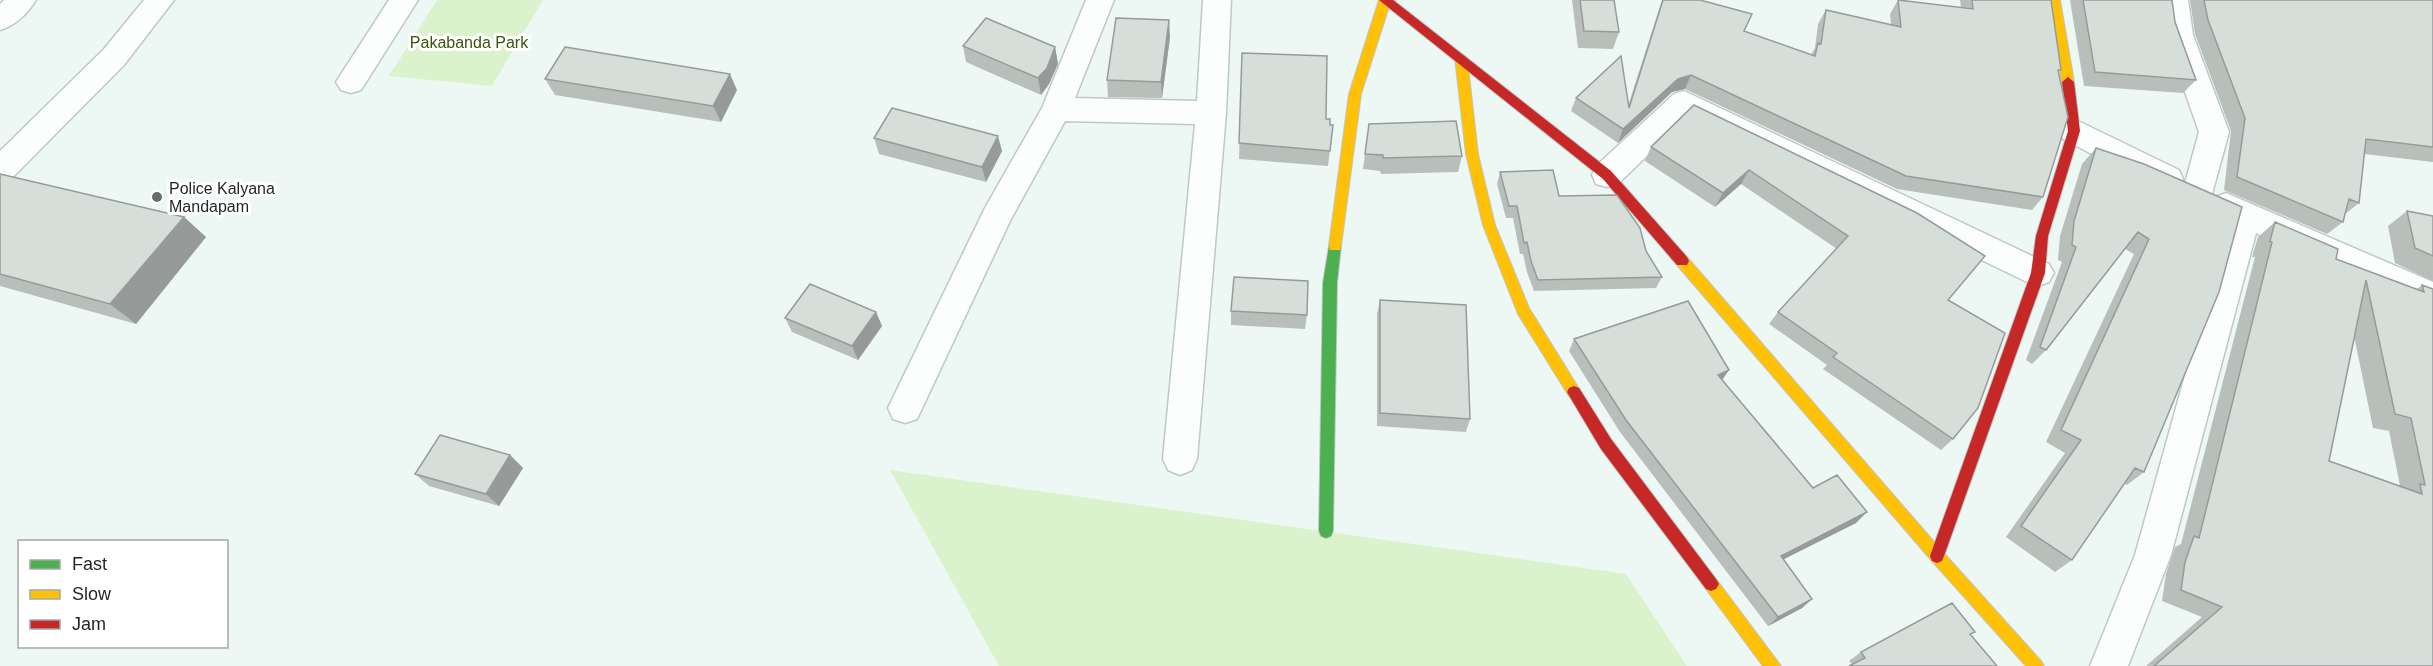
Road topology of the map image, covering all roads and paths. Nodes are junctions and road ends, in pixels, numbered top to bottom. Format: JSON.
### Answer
{"nodes":[{"id":1,"x":22,"y":0,"type":"edge"},
{"id":2,"x":160,"y":0,"type":"edge"},
{"id":3,"x":404,"y":0,"type":"edge"},
{"id":4,"x":1100,"y":0,"type":"edge"},
{"id":5,"x":1217,"y":0,"type":"edge"},
{"id":6,"x":1385,"y":0,"type":"edge"},
{"id":7,"x":2054,"y":0,"type":"edge"},
{"id":8,"x":2174,"y":0,"type":"edge"},
{"id":9,"x":0,"y":20,"type":"edge"},
{"id":10,"x":1461,"y":58,"type":"junction"},
{"id":11,"x":351,"y":82,"type":"dead end"},
{"id":12,"x":1056,"y":109,"type":"junction"},
{"id":13,"x":1211,"y":113,"type":"junction"},
{"id":14,"x":2074,"y":131,"type":"junction"},
{"id":15,"x":0,"y":170,"type":"edge"},
{"id":16,"x":1606,"y":175,"type":"junction"},
{"id":17,"x":2197,"y":194,"type":"junction"},
{"id":18,"x":2245,"y":215,"type":"junction"},
{"id":19,"x":2038,"y":273,"type":"junction"},
{"id":20,"x":2433,"y":297,"type":"edge"},
{"id":21,"x":905,"y":408,"type":"dead end"},
{"id":22,"x":1180,"y":459,"type":"dead end"},
{"id":23,"x":1326,"y":531,"type":"dead end"},
{"id":24,"x":1937,"y":556,"type":"junction"},
{"id":25,"x":1773,"y":666,"type":"edge"},
{"id":26,"x":2036,"y":666,"type":"edge"},
{"id":27,"x":2109,"y":666,"type":"edge"}],
"edges":[{"from":1,"to":9,"type":"street"},
{"from":2,"to":15,"type":"street"},
{"from":3,"to":11,"type":"street"},
{"from":4,"to":12,"type":"street"},
{"from":5,"to":13,"type":"street"},
{"from":6,"to":10,"type":"street"},
{"from":6,"to":23,"type":"street"},
{"from":7,"to":14,"type":"street"},
{"from":8,"to":17,"type":"street"},
{"from":10,"to":16,"type":"street"},
{"from":10,"to":25,"type":"street"},
{"from":12,"to":13,"type":"street"},
{"from":12,"to":21,"type":"street"},
{"from":13,"to":22,"type":"street"},
{"from":14,"to":17,"type":"street"},
{"from":14,"to":19,"type":"street"},
{"from":16,"to":19,"type":"street"},
{"from":16,"to":24,"type":"street"},
{"from":17,"to":18,"type":"street"},
{"from":18,"to":20,"type":"street"},
{"from":18,"to":27,"type":"street"},
{"from":19,"to":24,"type":"street"},
{"from":24,"to":26,"type":"street"}]}
